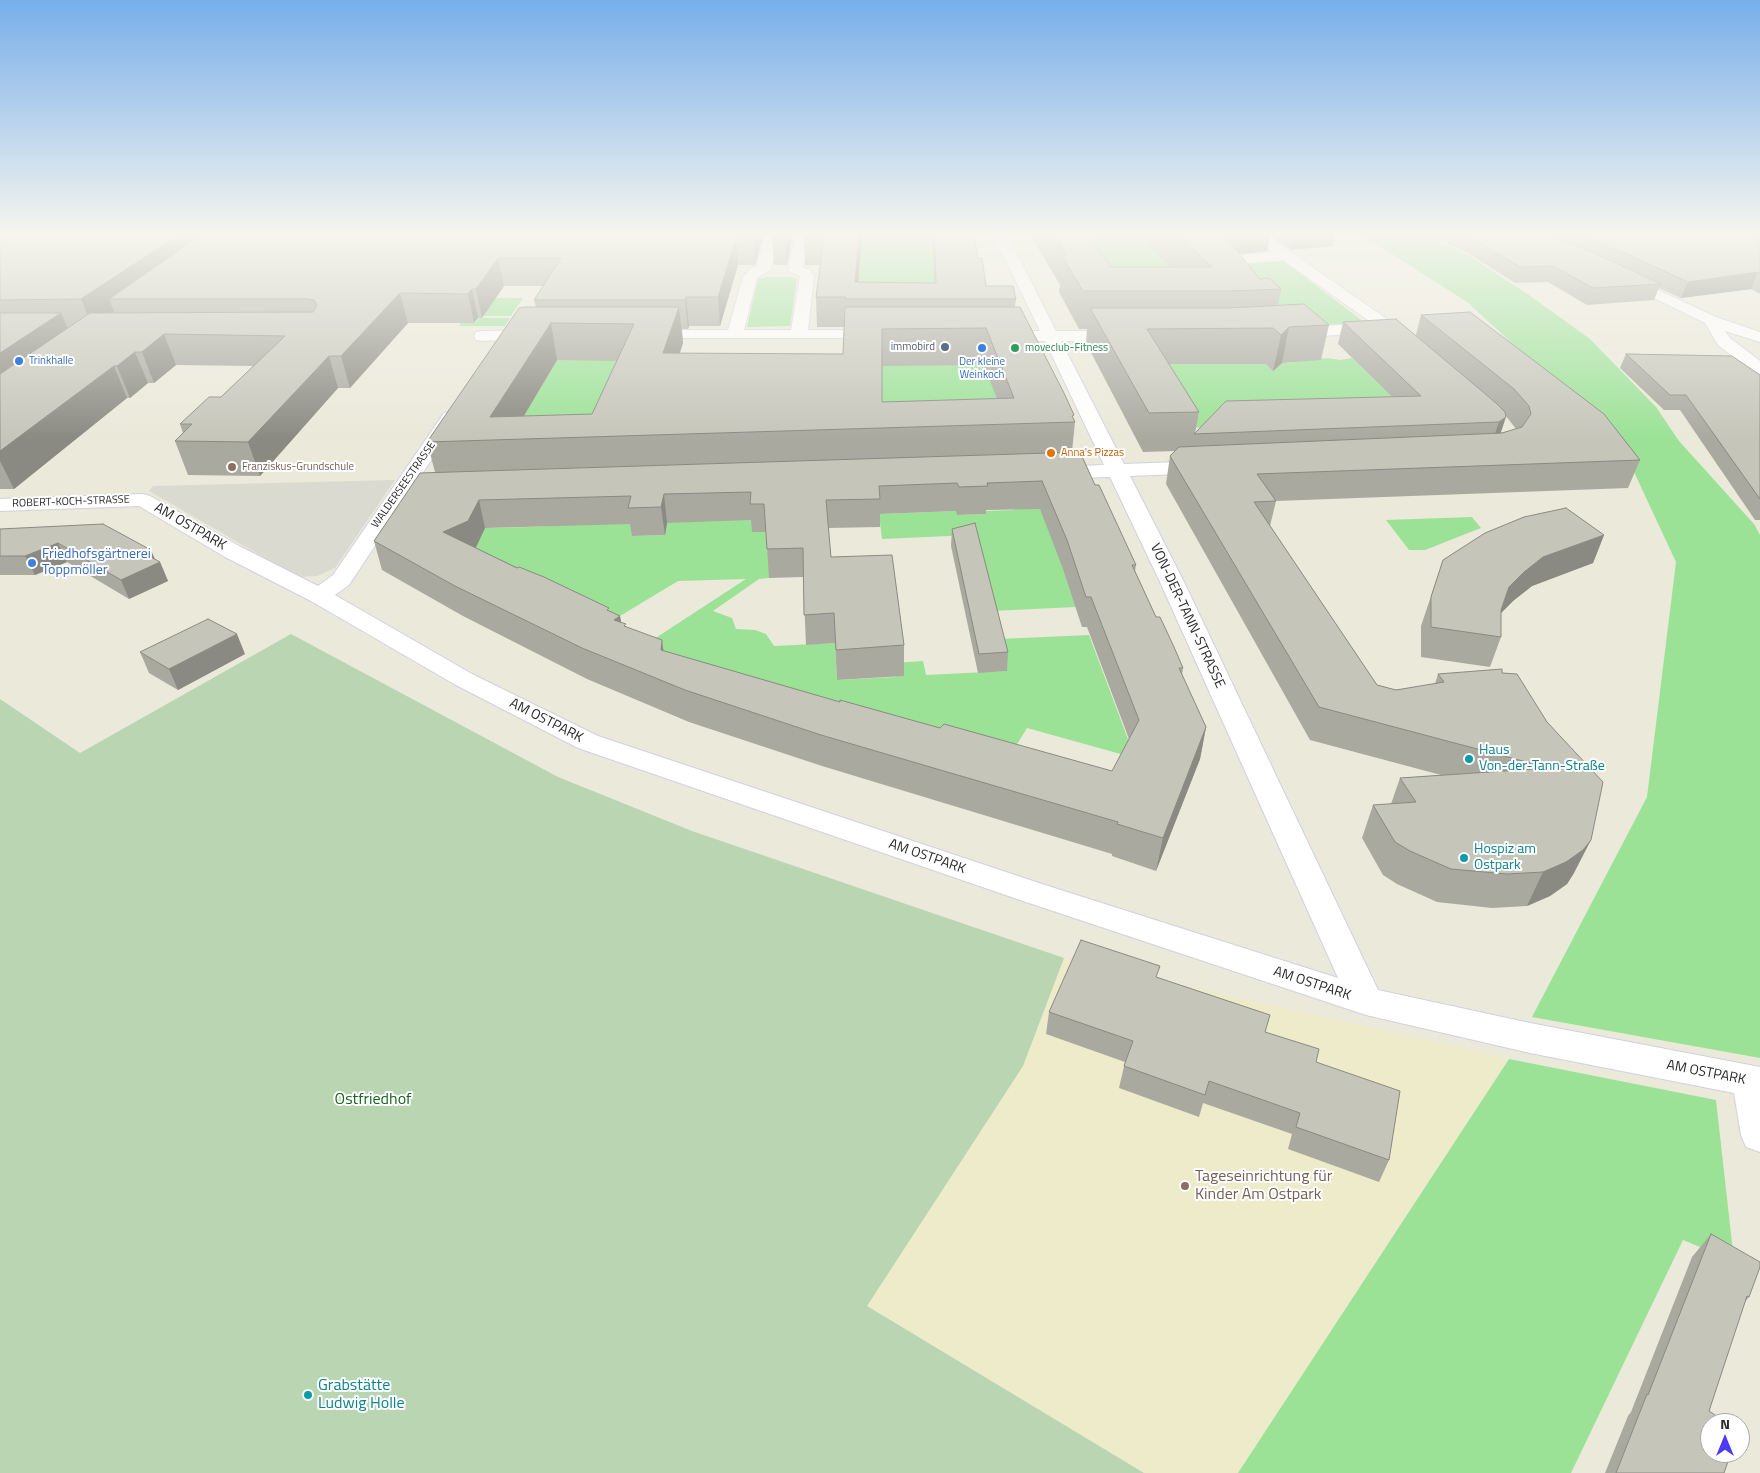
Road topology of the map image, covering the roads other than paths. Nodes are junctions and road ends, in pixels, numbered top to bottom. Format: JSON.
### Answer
{"nodes":[{"id":1,"x":743,"y":303,"type":"edge"},
{"id":2,"x":803,"y":303,"type":"edge"},
{"id":3,"x":1034,"y":303,"type":"edge"},
{"id":4,"x":1353,"y":303,"type":"edge"},
{"id":5,"x":1674,"y":303,"type":"edge"},
{"id":6,"x":1710,"y":320,"type":"junction"},
{"id":7,"x":1278,"y":327,"type":"edge"},
{"id":8,"x":1388,"y":328,"type":"junction"},
{"id":9,"x":529,"y":335,"type":"junction"},
{"id":10,"x":558,"y":335,"type":"edge"},
{"id":11,"x":628,"y":335,"type":"edge"},
{"id":12,"x":735,"y":335,"type":"junction"},
{"id":13,"x":799,"y":335,"type":"junction"},
{"id":14,"x":482,"y":336,"type":"dead end"},
{"id":15,"x":894,"y":336,"type":"edge"},
{"id":16,"x":982,"y":336,"type":"edge"},
{"id":17,"x":1050,"y":336,"type":"junction"},
{"id":18,"x":1137,"y":336,"type":"edge"},
{"id":19,"x":1760,"y":337,"type":"edge"},
{"id":20,"x":498,"y":350,"type":"edge"},
{"id":21,"x":1417,"y":352,"type":"edge"},
{"id":22,"x":1760,"y":369,"type":"edge"},
{"id":23,"x":459,"y":405,"type":"edge"},
{"id":24,"x":1224,"y":466,"type":"edge"},
{"id":25,"x":1117,"y":470,"type":"junction"},
{"id":26,"x":1030,"y":474,"type":"edge"},
{"id":27,"x":458,"y":491,"type":"edge"},
{"id":28,"x":398,"y":493,"type":"junction"},
{"id":29,"x":143,"y":500,"type":"joint"},
{"id":30,"x":0,"y":505,"type":"edge"},
{"id":31,"x":319,"y":596,"type":"junction"},
{"id":32,"x":1366,"y":1001,"type":"junction"},
{"id":33,"x":1748,"y":1081,"type":"edge"},
{"id":34,"x":1760,"y":1135,"type":"edge"}],
"edges":[{"from":1,"to":12,"type":"street"},
{"from":2,"to":13,"type":"street"},
{"from":3,"to":17,"type":"street","name":"VON-DER-TANN-STRASSE"},
{"from":4,"to":8,"type":"street"},
{"from":5,"to":6,"type":"street"},
{"from":6,"to":19,"type":"street"},
{"from":6,"to":22,"type":"street"},
{"from":7,"to":8,"type":"street"},
{"from":8,"to":21,"type":"street"},
{"from":9,"to":10,"type":"street"},
{"from":9,"to":14,"type":"street"},
{"from":9,"to":20,"type":"street"},
{"from":11,"to":12,"type":"street"},
{"from":12,"to":13,"type":"street"},
{"from":13,"to":15,"type":"street"},
{"from":16,"to":17,"type":"street"},
{"from":17,"to":18,"type":"street"},
{"from":17,"to":25,"type":"street","name":"VON-DER-TANN-STRASSE"},
{"from":23,"to":28,"type":"street","name":"WALDERSEESTRASSE"},
{"from":24,"to":25,"type":"street"},
{"from":25,"to":26,"type":"street"},
{"from":25,"to":32,"type":"street","name":"VON-DER-TANN-STRASSE"},
{"from":27,"to":28,"type":"street"},
{"from":28,"to":31,"type":"street","name":"WALDERSEESTRASSE"},
{"from":29,"to":30,"type":"street","name":"ROBERT-KOCH-STRASSE"},
{"from":29,"to":31,"type":"street","name":"AM OSTPARK"},
{"from":31,"to":32,"type":"street","name":"AM OSTPARK"},
{"from":32,"to":33,"type":"street","name":"AM OSTPARK"},
{"from":33,"to":34,"type":"street"}]}
